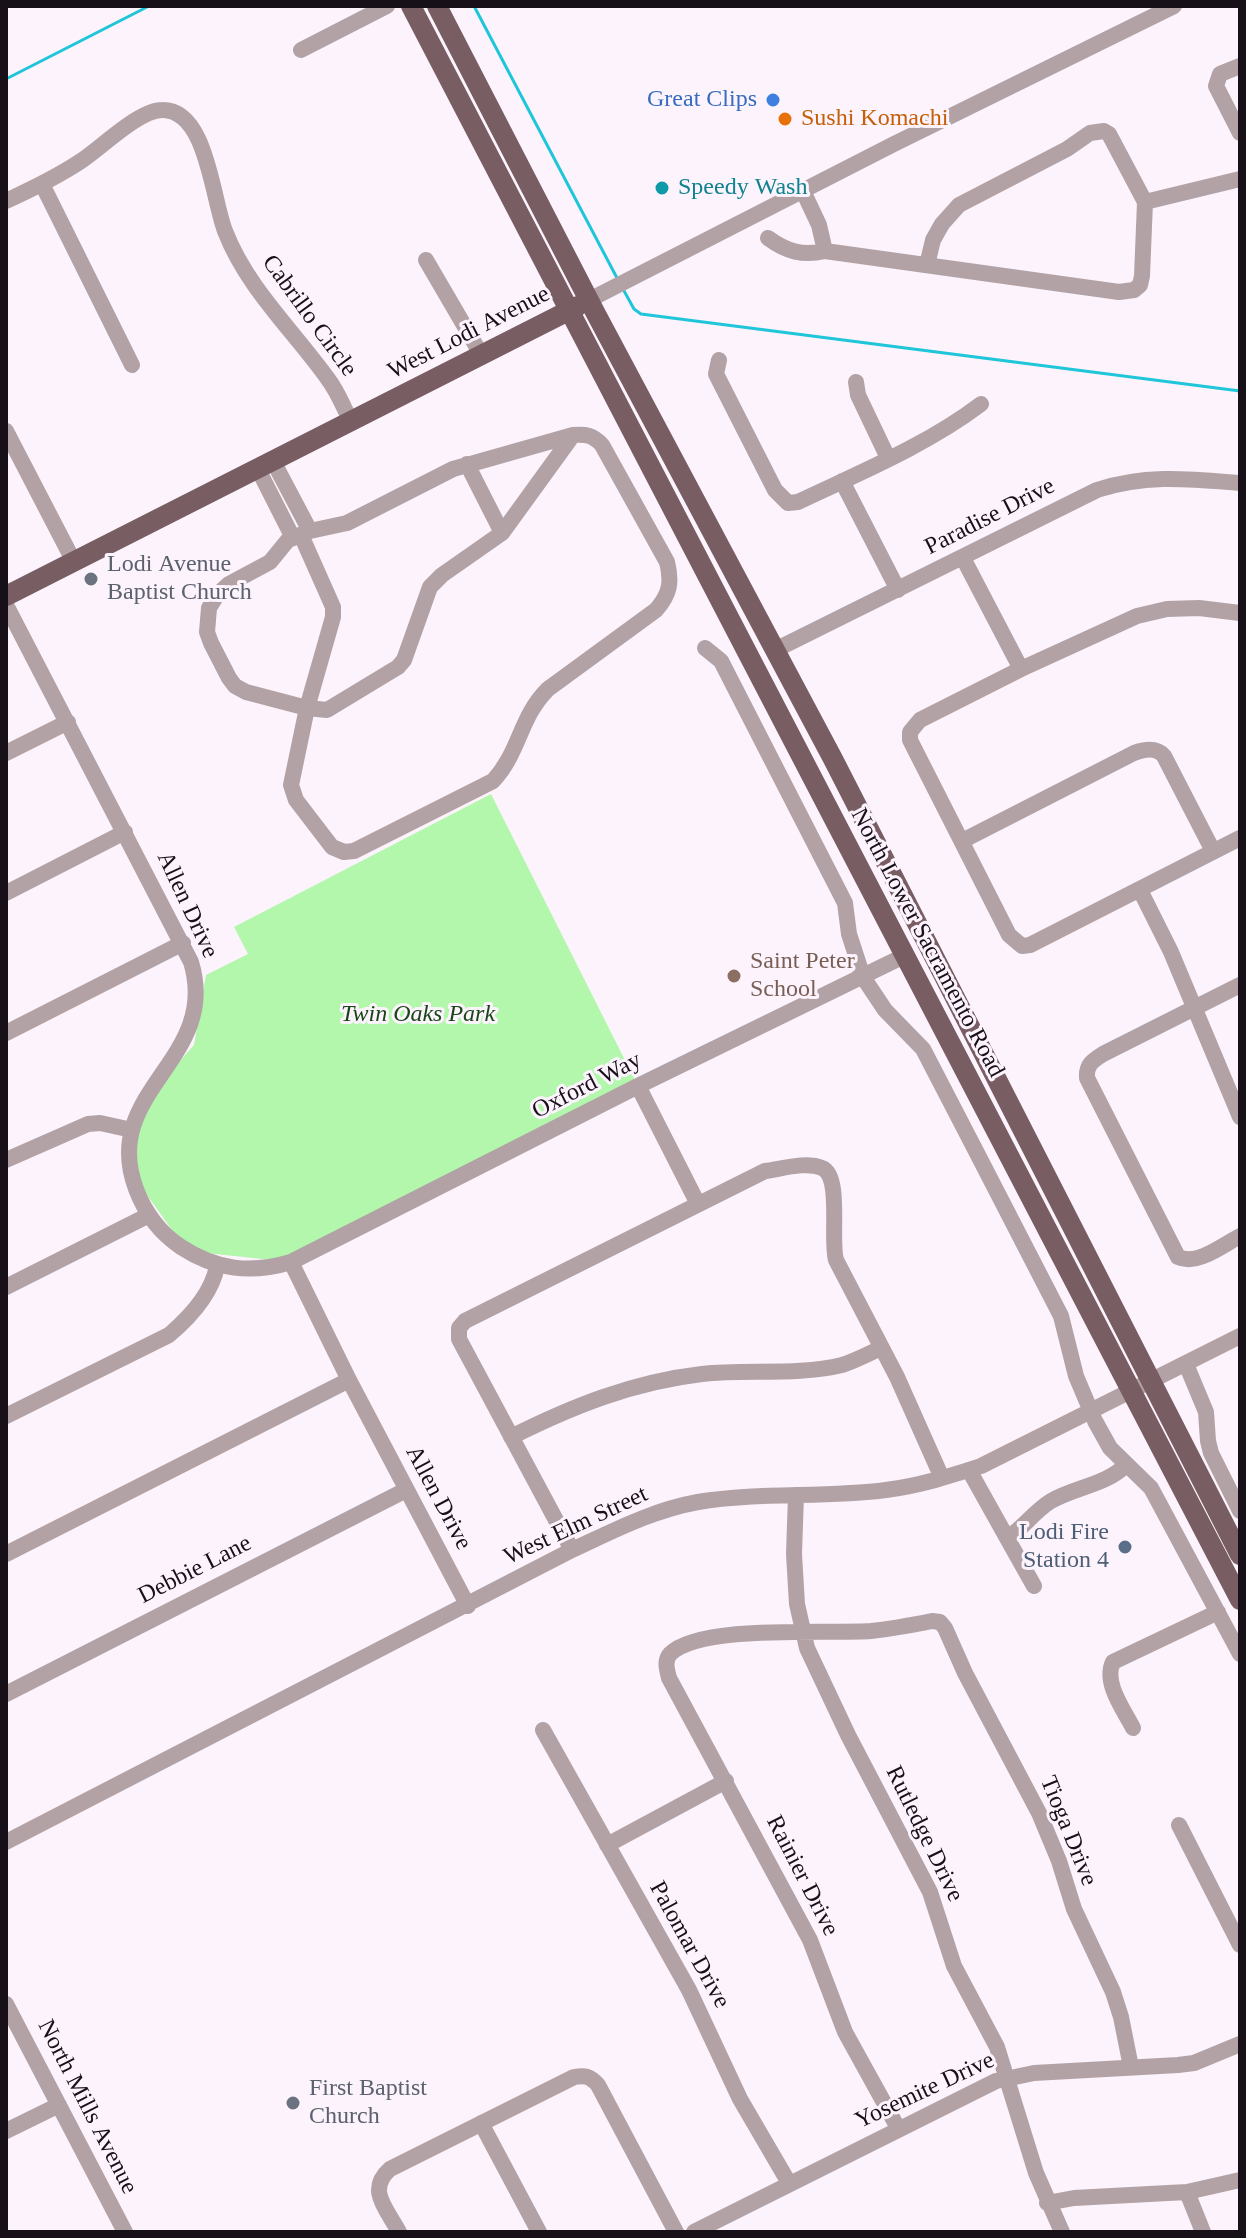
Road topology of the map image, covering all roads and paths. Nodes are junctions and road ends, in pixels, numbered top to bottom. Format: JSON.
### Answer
{"nodes":[{"id":1,"x":387,"y":6,"type":"edge"},
{"id":2,"x":437,"y":6,"type":"edge"},
{"id":3,"x":1174,"y":6,"type":"edge"},
{"id":4,"x":415,"y":15,"type":"edge"},
{"id":5,"x":301,"y":50,"type":"dead end"},
{"id":6,"x":1240,"y":66,"type":"edge"},
{"id":7,"x":491,"y":111,"type":"junction"},
{"id":8,"x":1240,"y":133,"type":"edge"},
{"id":9,"x":1240,"y":179,"type":"edge"},
{"id":10,"x":42,"y":184,"type":"junction"},
{"id":11,"x":803,"y":191,"type":"junction"},
{"id":12,"x":6,"y":201,"type":"edge"},
{"id":13,"x":1145,"y":202,"type":"junction"},
{"id":14,"x":768,"y":238,"type":"dead end"},
{"id":15,"x":825,"y":251,"type":"junction"},
{"id":16,"x":426,"y":260,"type":"dead end"},
{"id":17,"x":927,"y":265,"type":"junction"},
{"id":18,"x":589,"y":300,"type":"junction"},
{"id":19,"x":570,"y":310,"type":"junction"},
{"id":20,"x":482,"y":356,"type":"junction"},
{"id":21,"x":719,"y":360,"type":"dead end"},
{"id":22,"x":132,"y":365,"type":"dead end"},
{"id":23,"x":856,"y":382,"type":"dead end"},
{"id":24,"x":981,"y":404,"type":"dead end"},
{"id":25,"x":351,"y":422,"type":"junction"},
{"id":26,"x":6,"y":431,"type":"edge"},
{"id":27,"x":573,"y":435,"type":"junction"},
{"id":28,"x":888,"y":458,"type":"junction"},
{"id":29,"x":467,"y":464,"type":"junction"},
{"id":30,"x":265,"y":465,"type":"junction"},
{"id":31,"x":842,"y":481,"type":"junction"},
{"id":32,"x":1240,"y":483,"type":"edge"},
{"id":33,"x":502,"y":533,"type":"junction"},
{"id":34,"x":301,"y":534,"type":"junction"},
{"id":35,"x":963,"y":558,"type":"junction"},
{"id":36,"x":74,"y":562,"type":"junction"},
{"id":37,"x":898,"y":590,"type":"junction"},
{"id":38,"x":6,"y":596,"type":"edge"},
{"id":39,"x":6,"y":605,"type":"edge"},
{"id":40,"x":1240,"y":613,"type":"edge"},
{"id":41,"x":733,"y":623,"type":"junction"},
{"id":42,"x":705,"y":648,"type":"dead end"},
{"id":43,"x":775,"y":650,"type":"junction"},
{"id":44,"x":1021,"y":669,"type":"junction"},
{"id":45,"x":307,"y":708,"type":"junction"},
{"id":46,"x":68,"y":722,"type":"junction"},
{"id":47,"x":6,"y":753,"type":"edge"},
{"id":48,"x":125,"y":832,"type":"junction"},
{"id":49,"x":1240,"y":838,"type":"edge"},
{"id":50,"x":962,"y":841,"type":"junction"},
{"id":51,"x":1213,"y":851,"type":"junction"},
{"id":52,"x":1140,"y":890,"type":"junction"},
{"id":53,"x":6,"y":893,"type":"edge"},
{"id":54,"x":183,"y":943,"type":"junction"},
{"id":55,"x":906,"y":955,"type":"junction"},
{"id":56,"x":863,"y":977,"type":"junction"},
{"id":57,"x":1240,"y":985,"type":"edge"},
{"id":58,"x":1196,"y":1008,"type":"junction"},
{"id":59,"x":6,"y":1033,"type":"edge"},
{"id":60,"x":977,"y":1040,"type":"junction"},
{"id":61,"x":638,"y":1086,"type":"junction"},
{"id":62,"x":1240,"y":1117,"type":"edge"},
{"id":63,"x":132,"y":1130,"type":"junction"},
{"id":64,"x":6,"y":1160,"type":"edge"},
{"id":65,"x":697,"y":1202,"type":"junction"},
{"id":66,"x":149,"y":1215,"type":"junction"},
{"id":67,"x":1240,"y":1236,"type":"edge"},
{"id":68,"x":291,"y":1262,"type":"junction"},
{"id":69,"x":217,"y":1266,"type":"junction"},
{"id":70,"x":6,"y":1287,"type":"edge"},
{"id":71,"x":1240,"y":1336,"type":"edge"},
{"id":72,"x":881,"y":1348,"type":"junction"},
{"id":73,"x":1186,"y":1364,"type":"junction"},
{"id":74,"x":349,"y":1380,"type":"junction"},
{"id":75,"x":1141,"y":1387,"type":"junction"},
{"id":76,"x":1089,"y":1410,"type":"junction"},
{"id":77,"x":6,"y":1416,"type":"edge"},
{"id":78,"x":511,"y":1437,"type":"junction"},
{"id":79,"x":1126,"y":1465,"type":"junction"},
{"id":80,"x":969,"y":1470,"type":"junction"},
{"id":81,"x":942,"y":1478,"type":"junction"},
{"id":82,"x":406,"y":1490,"type":"junction"},
{"id":83,"x":796,"y":1495,"type":"junction"},
{"id":84,"x":1240,"y":1511,"type":"edge"},
{"id":85,"x":1007,"y":1538,"type":"junction"},
{"id":86,"x":572,"y":1550,"type":"junction"},
{"id":87,"x":6,"y":1554,"type":"edge"},
{"id":88,"x":1240,"y":1555,"type":"edge"},
{"id":89,"x":1034,"y":1586,"type":"dead end"},
{"id":90,"x":1240,"y":1600,"type":"edge"},
{"id":91,"x":468,"y":1606,"type":"junction"},
{"id":92,"x":1218,"y":1612,"type":"junction"},
{"id":93,"x":802,"y":1632,"type":"junction"},
{"id":94,"x":1240,"y":1654,"type":"edge"},
{"id":95,"x":6,"y":1694,"type":"edge"},
{"id":96,"x":1133,"y":1728,"type":"dead end"},
{"id":97,"x":543,"y":1730,"type":"dead end"},
{"id":98,"x":726,"y":1781,"type":"junction"},
{"id":99,"x":1179,"y":1825,"type":"dead end"},
{"id":100,"x":6,"y":1842,"type":"edge"},
{"id":101,"x":607,"y":1845,"type":"junction"},
{"id":102,"x":1240,"y":1945,"type":"edge"},
{"id":103,"x":6,"y":2004,"type":"edge"},
{"id":104,"x":1240,"y":2044,"type":"edge"},
{"id":105,"x":1131,"y":2067,"type":"junction"},
{"id":106,"x":1007,"y":2078,"type":"junction"},
{"id":107,"x":59,"y":2105,"type":"junction"},
{"id":108,"x":481,"y":2123,"type":"junction"},
{"id":109,"x":898,"y":2128,"type":"junction"},
{"id":110,"x":6,"y":2131,"type":"edge"},
{"id":111,"x":1240,"y":2180,"type":"edge"},
{"id":112,"x":789,"y":2183,"type":"junction"},
{"id":113,"x":1187,"y":2192,"type":"junction"},
{"id":114,"x":1047,"y":2203,"type":"junction"},
{"id":115,"x":125,"y":2232,"type":"edge"},
{"id":116,"x":399,"y":2232,"type":"edge"},
{"id":117,"x":539,"y":2232,"type":"edge"},
{"id":118,"x":676,"y":2232,"type":"edge"},
{"id":119,"x":694,"y":2232,"type":"edge"},
{"id":120,"x":1062,"y":2232,"type":"edge"},
{"id":121,"x":1203,"y":2232,"type":"edge"}],
"edges":[{"from":1,"to":5,"type":"street"},
{"from":2,"to":7,"type":"main road","name":"North Lower Sacramento Road"},
{"from":3,"to":11,"type":"street","name":"West Lodi Avenue"},
{"from":4,"to":7,"type":"main road"},
{"from":4,"to":19,"type":"main road","name":"North Lower Sacramento Road"},
{"from":6,"to":8,"type":"street"},
{"from":7,"to":18,"type":"main road","name":"North Lower Sacramento Road"},
{"from":9,"to":13,"type":"street"},
{"from":10,"to":12,"type":"street","name":"Cabrillo Circle"},
{"from":10,"to":22,"type":"street"},
{"from":10,"to":25,"type":"street","name":"Cabrillo Circle"},
{"from":11,"to":15,"type":"street"},
{"from":11,"to":18,"type":"street","name":"West Lodi Avenue"},
{"from":13,"to":17,"type":"street"},
{"from":13,"to":17,"type":"street"},
{"from":14,"to":15,"type":"street"},
{"from":15,"to":17,"type":"street"},
{"from":16,"to":20,"type":"street"},
{"from":18,"to":19,"type":"main road","name":"West Lodi Avenue"},
{"from":18,"to":43,"type":"main road","name":"North Lower Sacramento Road"},
{"from":19,"to":20,"type":"main road","name":"West Lodi Avenue"},
{"from":19,"to":41,"type":"main road","name":"North Lower Sacramento Road"},
{"from":20,"to":25,"type":"main road","name":"West Lodi Avenue"},
{"from":21,"to":31,"type":"street"},
{"from":23,"to":28,"type":"street"},
{"from":24,"to":28,"type":"street"},
{"from":25,"to":30,"type":"main road","name":"West Lodi Avenue"},
{"from":26,"to":36,"type":"street"},
{"from":27,"to":29,"type":"street"},
{"from":27,"to":33,"type":"street"},
{"from":27,"to":45,"type":"street"},
{"from":28,"to":31,"type":"street"},
{"from":29,"to":33,"type":"street"},
{"from":29,"to":34,"type":"street"},
{"from":30,"to":34,"type":"street"},
{"from":30,"to":36,"type":"main road","name":"West Lodi Avenue"},
{"from":31,"to":37,"type":"street"},
{"from":32,"to":35,"type":"street","name":"Paradise Drive"},
{"from":33,"to":45,"type":"street"},
{"from":34,"to":45,"type":"street"},
{"from":34,"to":45,"type":"street"},
{"from":35,"to":37,"type":"street","name":"Paradise Drive"},
{"from":35,"to":44,"type":"street"},
{"from":36,"to":38,"type":"main road","name":"West Lodi Avenue"},
{"from":37,"to":43,"type":"street","name":"Paradise Drive"},
{"from":39,"to":46,"type":"street","name":"Allen Drive"},
{"from":40,"to":44,"type":"street"},
{"from":41,"to":43,"type":"main road"},
{"from":41,"to":55,"type":"main road","name":"North Lower Sacramento Road"},
{"from":42,"to":56,"type":"street"},
{"from":43,"to":60,"type":"main road","name":"North Lower Sacramento Road"},
{"from":44,"to":50,"type":"street"},
{"from":46,"to":47,"type":"street"},
{"from":46,"to":48,"type":"street","name":"Allen Drive"},
{"from":48,"to":53,"type":"street"},
{"from":48,"to":54,"type":"street","name":"Allen Drive"},
{"from":49,"to":51,"type":"street"},
{"from":50,"to":51,"type":"street"},
{"from":50,"to":52,"type":"street"},
{"from":51,"to":52,"type":"street"},
{"from":52,"to":58,"type":"street"},
{"from":54,"to":59,"type":"street"},
{"from":54,"to":63,"type":"street","name":"Allen Drive"},
{"from":55,"to":56,"type":"street","name":"Oxford Way"},
{"from":55,"to":60,"type":"main road"},
{"from":55,"to":75,"type":"main road","name":"North Lower Sacramento Road"},
{"from":56,"to":61,"type":"street","name":"Oxford Way"},
{"from":56,"to":76,"type":"street"},
{"from":57,"to":58,"type":"street"},
{"from":58,"to":62,"type":"street"},
{"from":58,"to":67,"type":"street"},
{"from":60,"to":75,"type":"main road","name":"North Lower Sacramento Road"},
{"from":61,"to":65,"type":"street"},
{"from":61,"to":68,"type":"street","name":"Oxford Way"},
{"from":63,"to":64,"type":"street"},
{"from":63,"to":66,"type":"street","name":"Allen Drive"},
{"from":65,"to":72,"type":"street"},
{"from":65,"to":78,"type":"street"},
{"from":66,"to":69,"type":"street","name":"Allen Drive"},
{"from":66,"to":70,"type":"street"},
{"from":68,"to":69,"type":"street","name":"Allen Drive"},
{"from":68,"to":74,"type":"street","name":"Allen Drive"},
{"from":69,"to":77,"type":"street"},
{"from":71,"to":73,"type":"street","name":"West Elm Street"},
{"from":72,"to":78,"type":"street"},
{"from":72,"to":81,"type":"street"},
{"from":73,"to":75,"type":"street","name":"West Elm Street"},
{"from":73,"to":84,"type":"street"},
{"from":74,"to":82,"type":"street","name":"Allen Drive"},
{"from":74,"to":87,"type":"street"},
{"from":75,"to":76,"type":"street","name":"West Elm Street"},
{"from":75,"to":88,"type":"main road","name":"North Lower Sacramento Road"},
{"from":75,"to":90,"type":"main road","name":"North Lower Sacramento Road"},
{"from":76,"to":79,"type":"street"},
{"from":76,"to":80,"type":"street","name":"West Elm Street"},
{"from":78,"to":86,"type":"street"},
{"from":79,"to":85,"type":"street"},
{"from":79,"to":92,"type":"street"},
{"from":80,"to":81,"type":"street","name":"West Elm Street"},
{"from":80,"to":85,"type":"street"},
{"from":81,"to":83,"type":"street","name":"West Elm Street"},
{"from":82,"to":91,"type":"street","name":"Allen Drive"},
{"from":82,"to":95,"type":"street","name":"Debbie Lane"},
{"from":83,"to":86,"type":"street","name":"West Elm Street"},
{"from":83,"to":93,"type":"street","name":"Rutledge Drive"},
{"from":85,"to":89,"type":"street"},
{"from":86,"to":91,"type":"street","name":"West Elm Street"},
{"from":91,"to":100,"type":"street","name":"West Elm Street"},
{"from":92,"to":94,"type":"street"},
{"from":92,"to":96,"type":"street"},
{"from":93,"to":98,"type":"street","name":"Rainier Drive"},
{"from":93,"to":105,"type":"street","name":"Tioga Drive"},
{"from":93,"to":106,"type":"street","name":"Rutledge Drive"},
{"from":97,"to":101,"type":"street","name":"Palomar Drive"},
{"from":98,"to":101,"type":"street"},
{"from":98,"to":109,"type":"street","name":"Rainier Drive"},
{"from":99,"to":102,"type":"street"},
{"from":101,"to":112,"type":"street","name":"Palomar Drive"},
{"from":103,"to":107,"type":"street","name":"North Mills Avenue"},
{"from":104,"to":105,"type":"street","name":"Yosemite Drive"},
{"from":105,"to":106,"type":"street","name":"Yosemite Drive"},
{"from":106,"to":109,"type":"street","name":"Yosemite Drive"},
{"from":106,"to":114,"type":"street","name":"Rutledge Drive"},
{"from":107,"to":110,"type":"street"},
{"from":107,"to":115,"type":"street","name":"North Mills Avenue"},
{"from":108,"to":116,"type":"street"},
{"from":108,"to":117,"type":"street"},
{"from":108,"to":118,"type":"street"},
{"from":109,"to":112,"type":"street","name":"Yosemite Drive"},
{"from":111,"to":113,"type":"street"},
{"from":112,"to":119,"type":"street","name":"Yosemite Drive"},
{"from":113,"to":114,"type":"street"},
{"from":113,"to":121,"type":"street"},
{"from":114,"to":120,"type":"street","name":"Rutledge Drive"}]}
